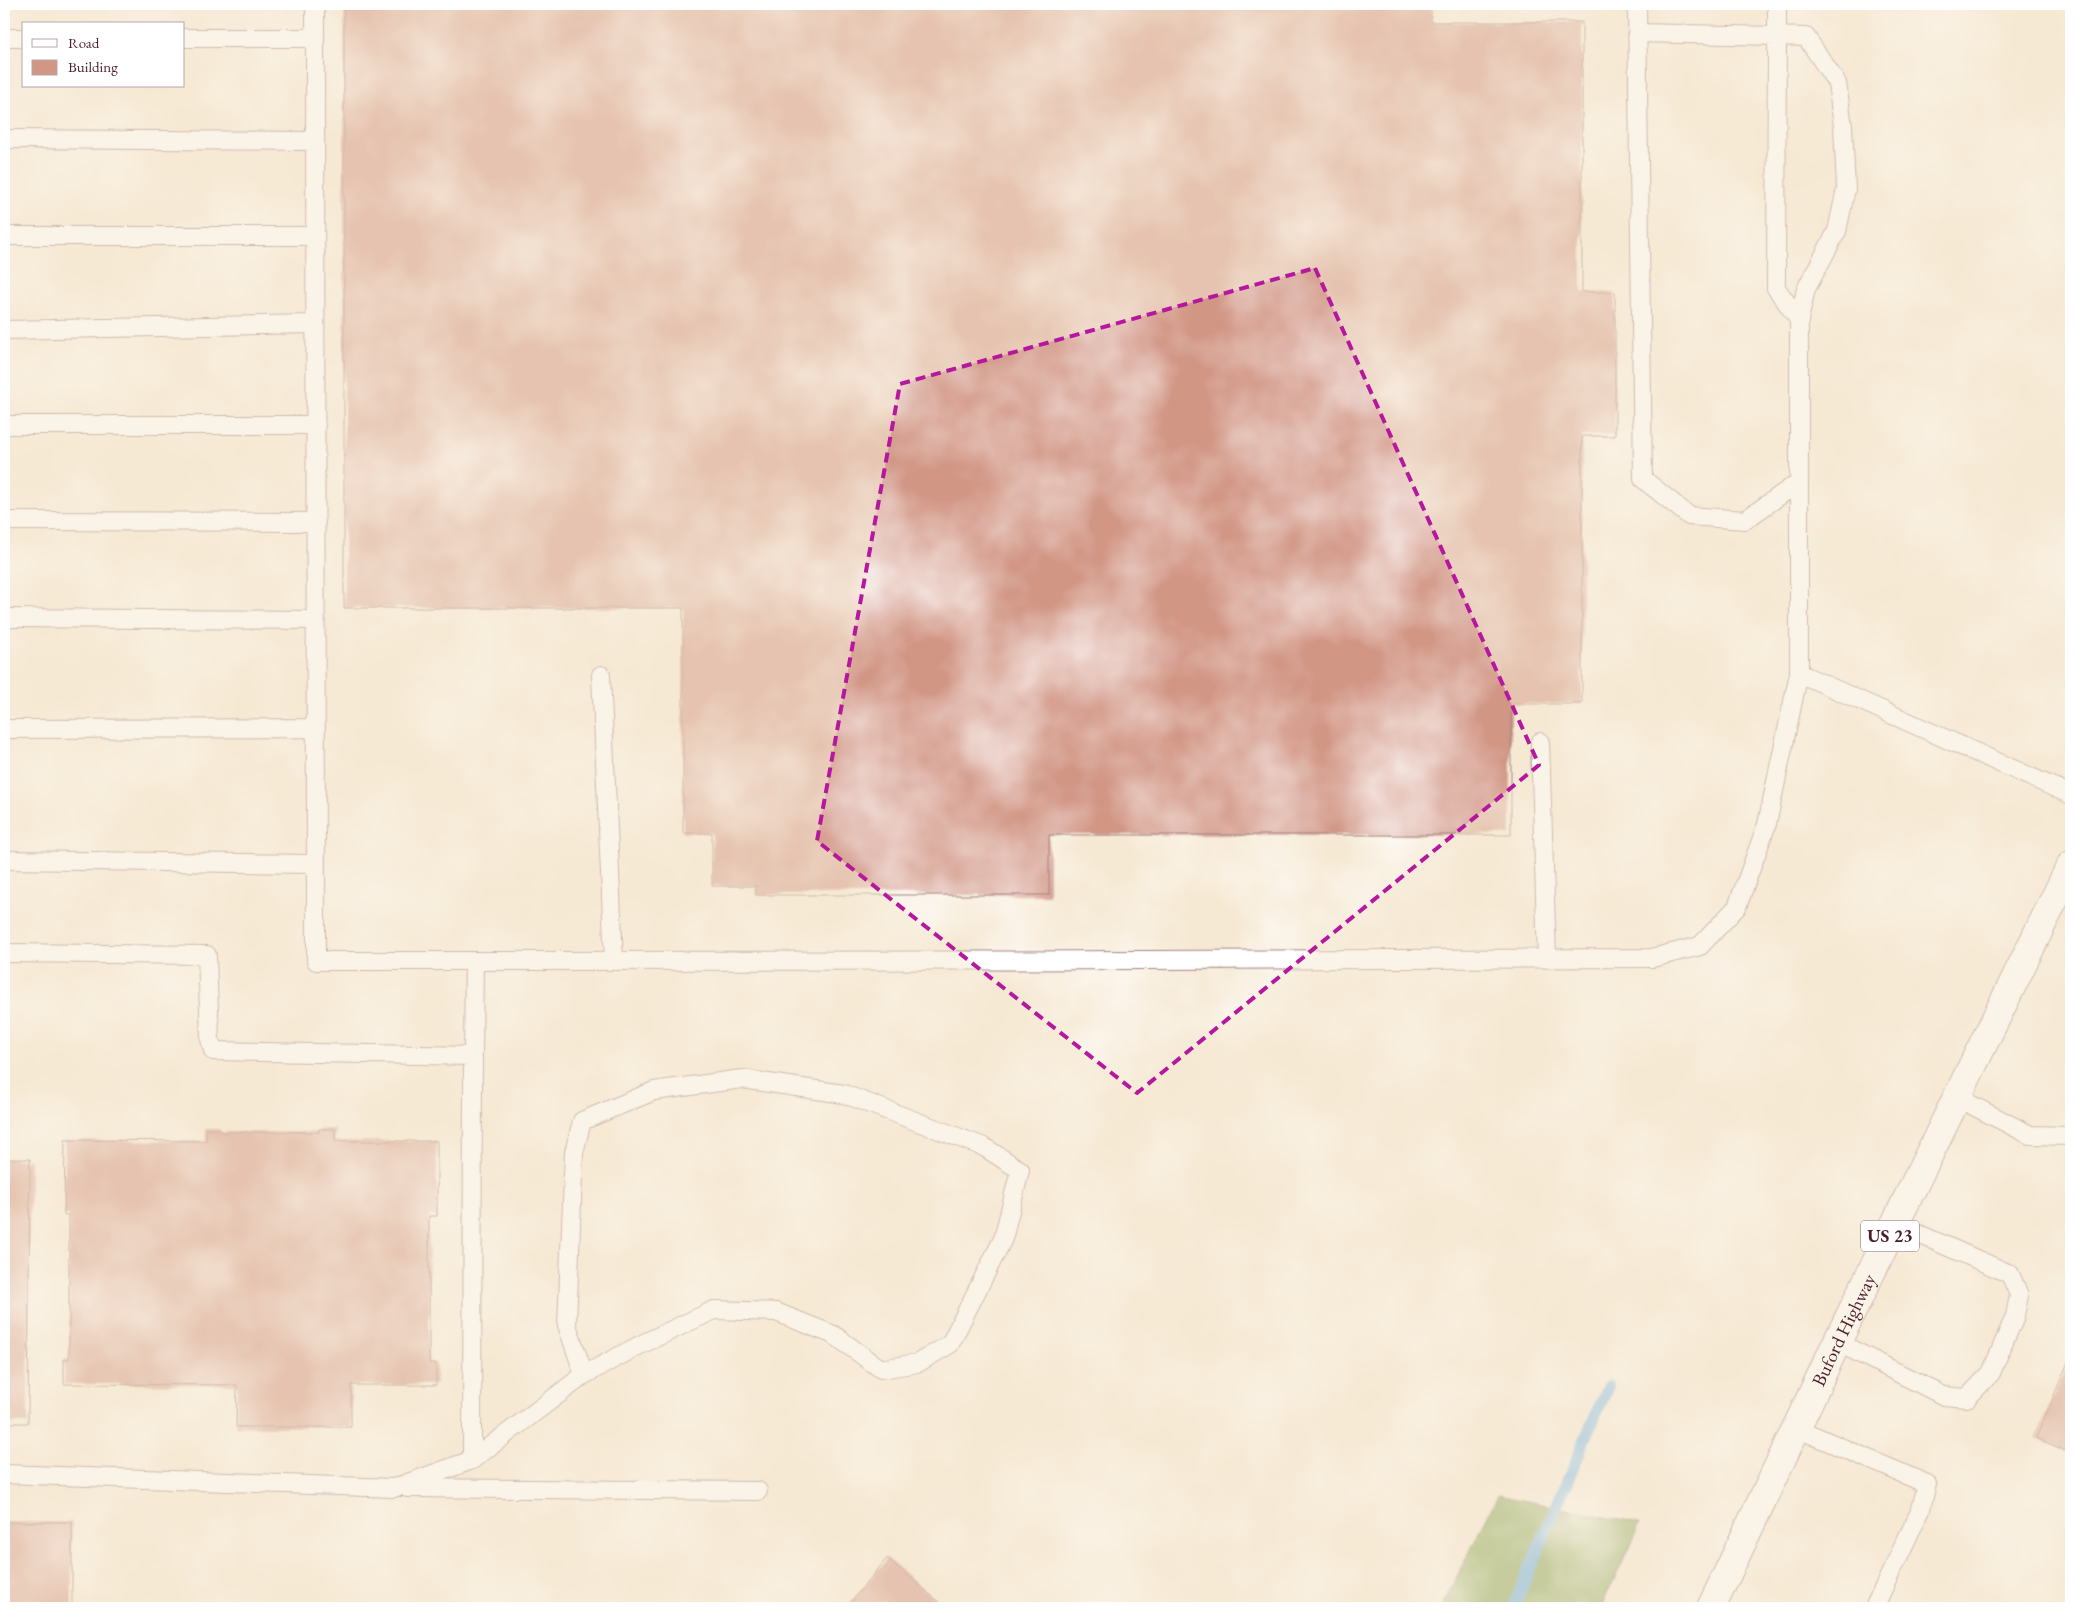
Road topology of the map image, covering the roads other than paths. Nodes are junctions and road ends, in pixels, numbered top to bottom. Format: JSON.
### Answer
{"nodes":[{"id":1,"x":315,"y":4,"type":"edge"},
{"id":2,"x":1637,"y":4,"type":"edge"},
{"id":3,"x":1777,"y":4,"type":"edge"},
{"id":4,"x":1637,"y":33,"type":"junction"},
{"id":5,"x":1777,"y":36,"type":"junction"},
{"id":6,"x":4,"y":38,"type":"edge"},
{"id":7,"x":22,"y":38,"type":"edge"},
{"id":8,"x":185,"y":38,"type":"edge"},
{"id":9,"x":315,"y":38,"type":"junction"},
{"id":10,"x":4,"y":139,"type":"edge"},
{"id":11,"x":315,"y":141,"type":"junction"},
{"id":12,"x":4,"y":236,"type":"edge"},
{"id":13,"x":315,"y":236,"type":"junction"},
{"id":14,"x":1799,"y":320,"type":"junction"},
{"id":15,"x":315,"y":324,"type":"junction"},
{"id":16,"x":4,"y":330,"type":"edge"},
{"id":17,"x":4,"y":425,"type":"edge"},
{"id":18,"x":316,"y":425,"type":"junction"},
{"id":19,"x":1799,"y":482,"type":"junction"},
{"id":20,"x":4,"y":521,"type":"edge"},
{"id":21,"x":316,"y":522,"type":"junction"},
{"id":22,"x":4,"y":618,"type":"edge"},
{"id":23,"x":316,"y":620,"type":"junction"},
{"id":24,"x":1799,"y":673,"type":"junction"},
{"id":25,"x":601,"y":675,"type":"dead end"},
{"id":26,"x":316,"y":728,"type":"junction"},
{"id":27,"x":4,"y":729,"type":"edge"},
{"id":28,"x":1540,"y":742,"type":"dead end"},
{"id":29,"x":2071,"y":795,"type":"edge"},
{"id":30,"x":4,"y":860,"type":"edge"},
{"id":31,"x":316,"y":864,"type":"junction"},
{"id":32,"x":2071,"y":865,"type":"edge"},
{"id":33,"x":4,"y":953,"type":"edge"},
{"id":34,"x":1547,"y":959,"type":"junction"},
{"id":35,"x":474,"y":961,"type":"junction"},
{"id":36,"x":614,"y":961,"type":"junction"},
{"id":37,"x":473,"y":1056,"type":"junction"},
{"id":38,"x":1958,"y":1098,"type":"junction"},
{"id":39,"x":2071,"y":1136,"type":"edge"},
{"id":40,"x":1896,"y":1224,"type":"junction"},
{"id":41,"x":1837,"y":1342,"type":"junction"},
{"id":42,"x":584,"y":1375,"type":"junction"},
{"id":43,"x":1796,"y":1428,"type":"junction"},
{"id":44,"x":472,"y":1460,"type":"junction"},
{"id":45,"x":4,"y":1474,"type":"edge"},
{"id":46,"x":394,"y":1488,"type":"junction"},
{"id":47,"x":758,"y":1491,"type":"dead end"},
{"id":48,"x":1711,"y":1608,"type":"edge"},
{"id":49,"x":1874,"y":1608,"type":"edge"}],
"edges":[{"from":1,"to":9,"type":"lane"},
{"from":2,"to":4,"type":"lane"},
{"from":3,"to":5,"type":"lane"},
{"from":4,"to":5,"type":"lane"},
{"from":4,"to":19,"type":"lane"},
{"from":5,"to":14,"type":"lane"},
{"from":5,"to":14,"type":"lane"},
{"from":6,"to":7,"type":"lane"},
{"from":8,"to":9,"type":"lane"},
{"from":9,"to":11,"type":"lane"},
{"from":10,"to":11,"type":"lane"},
{"from":11,"to":13,"type":"lane"},
{"from":12,"to":13,"type":"lane"},
{"from":13,"to":15,"type":"lane"},
{"from":14,"to":19,"type":"lane"},
{"from":15,"to":16,"type":"lane"},
{"from":15,"to":18,"type":"lane"},
{"from":17,"to":18,"type":"lane"},
{"from":18,"to":21,"type":"lane"},
{"from":19,"to":24,"type":"lane"},
{"from":20,"to":21,"type":"lane"},
{"from":21,"to":23,"type":"lane"},
{"from":22,"to":23,"type":"lane"},
{"from":23,"to":26,"type":"lane"},
{"from":24,"to":29,"type":"lane"},
{"from":24,"to":34,"type":"lane"},
{"from":25,"to":36,"type":"lane"},
{"from":26,"to":27,"type":"lane"},
{"from":26,"to":31,"type":"lane"},
{"from":28,"to":34,"type":"lane"},
{"from":30,"to":31,"type":"lane"},
{"from":31,"to":35,"type":"lane"},
{"from":32,"to":38,"type":"main road","name":"Buford Highway","number":"US 23"},
{"from":33,"to":37,"type":"lane"},
{"from":34,"to":36,"type":"lane"},
{"from":35,"to":36,"type":"lane"},
{"from":35,"to":37,"type":"lane"},
{"from":37,"to":44,"type":"lane"},
{"from":38,"to":39,"type":"lane"},
{"from":38,"to":40,"type":"main road","name":"Buford Highway","number":"US 23"},
{"from":40,"to":41,"type":"main road","name":"Buford Highway","number":"US 23"},
{"from":40,"to":41,"type":"lane"},
{"from":41,"to":43,"type":"main road","name":"Buford Highway","number":"US 23"},
{"from":42,"to":42,"type":"lane"},
{"from":42,"to":44,"type":"lane"},
{"from":43,"to":48,"type":"main road","name":"Buford Highway","number":"US 23"},
{"from":43,"to":49,"type":"lane"},
{"from":44,"to":46,"type":"lane"},
{"from":45,"to":46,"type":"lane"},
{"from":46,"to":47,"type":"lane"}]}
